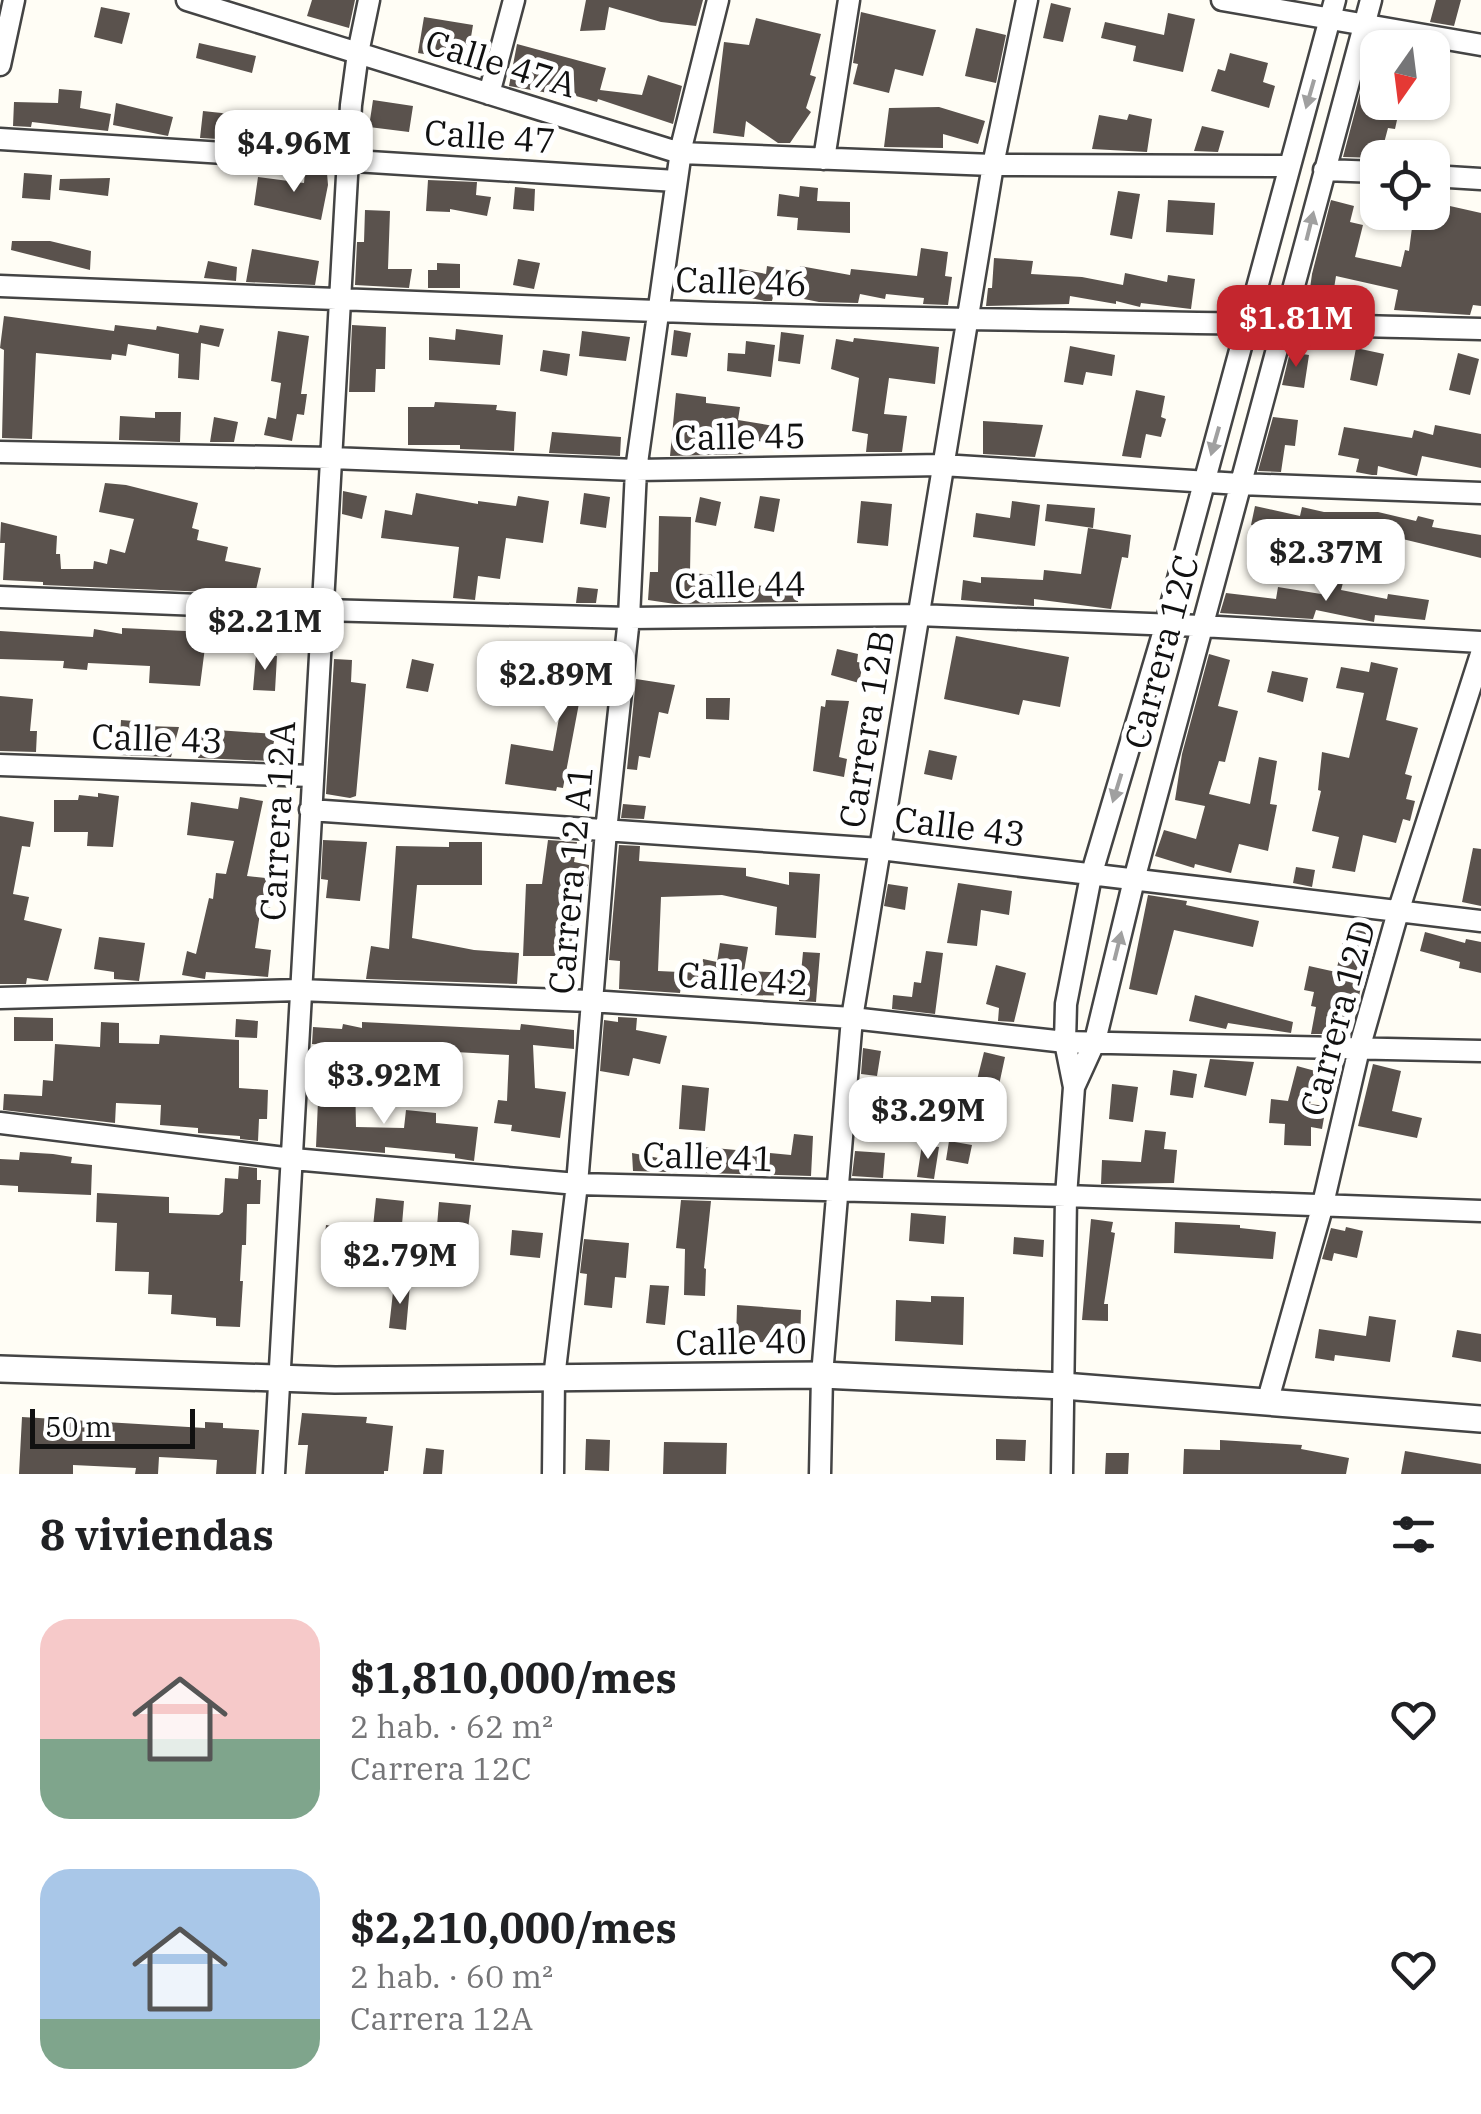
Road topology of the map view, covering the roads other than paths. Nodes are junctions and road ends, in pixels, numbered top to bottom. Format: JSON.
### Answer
{"nodes":[{"id":1,"x":14,"y":0,"type":"edge"},
{"id":2,"x":188,"y":0,"type":"edge"},
{"id":3,"x":370,"y":0,"type":"edge"},
{"id":4,"x":514,"y":0,"type":"edge"},
{"id":5,"x":718,"y":0,"type":"edge"},
{"id":6,"x":849,"y":0,"type":"edge"},
{"id":7,"x":1027,"y":0,"type":"edge"},
{"id":8,"x":1222,"y":0,"type":"edge"},
{"id":9,"x":1371,"y":0,"type":"edge"},
{"id":10,"x":1333,"y":10,"type":"edge"},
{"id":11,"x":1364,"y":24,"type":"junction"},
{"id":12,"x":1481,"y":45,"type":"edge"},
{"id":13,"x":358,"y":53,"type":"junction"},
{"id":14,"x":0,"y":65,"type":"edge"},
{"id":15,"x":489,"y":94,"type":"junction"},
{"id":16,"x":0,"y":138,"type":"edge"},
{"id":17,"x":680,"y":153,"type":"junction"},
{"id":18,"x":824,"y":159,"type":"junction"},
{"id":19,"x":348,"y":160,"type":"junction"},
{"id":20,"x":993,"y":164,"type":"junction"},
{"id":21,"x":1290,"y":166,"type":"junction"},
{"id":22,"x":1324,"y":170,"type":"junction"},
{"id":23,"x":1360,"y":171,"type":"edge"},
{"id":24,"x":1450,"y":177,"type":"edge"},
{"id":25,"x":1481,"y":179,"type":"edge"},
{"id":26,"x":676,"y":181,"type":"junction"},
{"id":27,"x":0,"y":286,"type":"edge"},
{"id":28,"x":340,"y":298,"type":"junction"},
{"id":29,"x":658,"y":312,"type":"junction"},
{"id":30,"x":967,"y":320,"type":"junction"},
{"id":31,"x":1249,"y":322,"type":"junction"},
{"id":32,"x":1285,"y":324,"type":"junction"},
{"id":33,"x":1481,"y":329,"type":"edge"},
{"id":34,"x":0,"y":452,"type":"edge"},
{"id":35,"x":331,"y":458,"type":"junction"},
{"id":36,"x":942,"y":466,"type":"junction"},
{"id":37,"x":636,"y":470,"type":"junction"},
{"id":38,"x":1203,"y":482,"type":"junction"},
{"id":39,"x":1240,"y":484,"type":"junction"},
{"id":40,"x":1481,"y":493,"type":"edge"},
{"id":41,"x":0,"y":597,"type":"edge"},
{"id":42,"x":322,"y":610,"type":"junction"},
{"id":43,"x":917,"y":615,"type":"junction"},
{"id":44,"x":629,"y":618,"type":"junction"},
{"id":45,"x":1166,"y":626,"type":"junction"},
{"id":46,"x":1201,"y":626,"type":"junction"},
{"id":47,"x":1481,"y":642,"type":"edge"},
{"id":48,"x":1481,"y":654,"type":"edge"},
{"id":49,"x":0,"y":765,"type":"edge"},
{"id":50,"x":312,"y":776,"type":"junction"},
{"id":51,"x":310,"y":810,"type":"junction"},
{"id":52,"x":606,"y":831,"type":"junction"},
{"id":53,"x":880,"y":848,"type":"junction"},
{"id":54,"x":1091,"y":876,"type":"junction"},
{"id":55,"x":1134,"y":880,"type":"junction"},
{"id":56,"x":1398,"y":912,"type":"junction"},
{"id":57,"x":1481,"y":921,"type":"edge"},
{"id":58,"x":299,"y":990,"type":"junction"},
{"id":59,"x":0,"y":998,"type":"edge"},
{"id":60,"x":590,"y":1001,"type":"junction"},
{"id":61,"x":852,"y":1018,"type":"junction"},
{"id":62,"x":1095,"y":1041,"type":"junction"},
{"id":63,"x":1065,"y":1042,"type":"junction"},
{"id":64,"x":1359,"y":1049,"type":"junction"},
{"id":65,"x":1481,"y":1052,"type":"edge"},
{"id":66,"x":1074,"y":1087,"type":"junction"},
{"id":67,"x":0,"y":1123,"type":"edge"},
{"id":68,"x":293,"y":1159,"type":"junction"},
{"id":69,"x":577,"y":1184,"type":"junction"},
{"id":70,"x":838,"y":1192,"type":"junction"},
{"id":71,"x":1066,"y":1196,"type":"junction"},
{"id":72,"x":1322,"y":1208,"type":"junction"},
{"id":73,"x":1481,"y":1212,"type":"edge"},
{"id":74,"x":0,"y":1370,"type":"edge"},
{"id":75,"x":822,"y":1375,"type":"junction"},
{"id":76,"x":278,"y":1377,"type":"junction"},
{"id":77,"x":554,"y":1378,"type":"junction"},
{"id":78,"x":1064,"y":1386,"type":"junction"},
{"id":79,"x":1267,"y":1403,"type":"junction"},
{"id":80,"x":1481,"y":1419,"type":"edge"},
{"id":81,"x":274,"y":1474,"type":"edge"},
{"id":82,"x":554,"y":1474,"type":"edge"},
{"id":83,"x":820,"y":1474,"type":"edge"},
{"id":84,"x":1062,"y":1474,"type":"edge"}],
"edges":[{"from":1,"to":14,"type":"street"},
{"from":2,"to":13,"type":"street","name":"Calle 47A"},
{"from":3,"to":13,"type":"street","name":"Carrera 12A"},
{"from":4,"to":15,"type":"street"},
{"from":5,"to":17,"type":"street","name":"Carrera 12 A1"},
{"from":6,"to":18,"type":"street"},
{"from":7,"to":20,"type":"street","name":"Carrera 12B"},
{"from":8,"to":10,"type":"street"},
{"from":9,"to":11,"type":"street","name":"Carrera 12C"},
{"from":10,"to":11,"type":"street"},
{"from":10,"to":21,"type":"street","name":"Carrera 12C","one_way":true},
{"from":11,"to":12,"type":"street"},
{"from":11,"to":22,"type":"street","name":"Carrera 12C"},
{"from":13,"to":15,"type":"street","name":"Calle 47A"},
{"from":13,"to":19,"type":"street","name":"Carrera 12A"},
{"from":15,"to":17,"type":"street","name":"Calle 47A"},
{"from":16,"to":19,"type":"street","name":"Calle 47"},
{"from":17,"to":18,"type":"street"},
{"from":17,"to":26,"type":"street","name":"Carrera 12 A1"},
{"from":18,"to":20,"type":"street"},
{"from":19,"to":26,"type":"street","name":"Calle 47"},
{"from":19,"to":28,"type":"street","name":"Carrera 12A"},
{"from":20,"to":21,"type":"street"},
{"from":20,"to":30,"type":"street","name":"Carrera 12B"},
{"from":21,"to":31,"type":"street","name":"Carrera 12C"},
{"from":22,"to":23,"type":"street"},
{"from":32,"to":22,"type":"street","name":"Carrera 12C","one_way":true},
{"from":24,"to":25,"type":"street"},
{"from":26,"to":29,"type":"street","name":"Carrera 12 A1"},
{"from":27,"to":28,"type":"street","name":"Calle 46"},
{"from":28,"to":29,"type":"street","name":"Calle 46"},
{"from":28,"to":35,"type":"street","name":"Carrera 12A"},
{"from":29,"to":30,"type":"street","name":"Calle 46"},
{"from":29,"to":37,"type":"street","name":"Carrera 12 A1"},
{"from":30,"to":31,"type":"street","name":"Calle 46"},
{"from":30,"to":36,"type":"street","name":"Carrera 12B"},
{"from":31,"to":32,"type":"street","name":"Calle 46"},
{"from":31,"to":38,"type":"street","name":"Carrera 12C","one_way":true},
{"from":32,"to":33,"type":"street","name":"Calle 46"},
{"from":32,"to":39,"type":"street","name":"Carrera 12C"},
{"from":34,"to":35,"type":"street","name":"Calle 45"},
{"from":35,"to":37,"type":"street","name":"Calle 45"},
{"from":35,"to":42,"type":"street","name":"Carrera 12A"},
{"from":36,"to":37,"type":"street","name":"Calle 45"},
{"from":36,"to":38,"type":"street","name":"Calle 45"},
{"from":36,"to":43,"type":"street","name":"Carrera 12B"},
{"from":37,"to":44,"type":"street","name":"Carrera 12 A1"},
{"from":38,"to":39,"type":"street","name":"Calle 45"},
{"from":38,"to":45,"type":"street","name":"Carrera 12C"},
{"from":39,"to":40,"type":"street","name":"Calle 45"},
{"from":39,"to":46,"type":"street","name":"Carrera 12C"},
{"from":41,"to":42,"type":"street","name":"Calle 44"},
{"from":42,"to":44,"type":"street","name":"Calle 44"},
{"from":42,"to":50,"type":"street","name":"Carrera 12A"},
{"from":43,"to":44,"type":"street","name":"Calle 44"},
{"from":43,"to":45,"type":"street","name":"Calle 44"},
{"from":43,"to":53,"type":"street","name":"Carrera 12B"},
{"from":44,"to":52,"type":"street","name":"Carrera 12 A1"},
{"from":45,"to":46,"type":"street","name":"Calle 44"},
{"from":45,"to":54,"type":"street","name":"Carrera 12C","one_way":true},
{"from":46,"to":47,"type":"street","name":"Calle 44"},
{"from":46,"to":55,"type":"street","name":"Carrera 12C"},
{"from":48,"to":56,"type":"street","name":"Carrera 12D"},
{"from":49,"to":50,"type":"street","name":"Calle 43"},
{"from":50,"to":51,"type":"street","name":"Carrera 12A"},
{"from":51,"to":52,"type":"street","name":"Calle 43"},
{"from":51,"to":58,"type":"street","name":"Carrera 12A"},
{"from":52,"to":53,"type":"street","name":"Calle 43"},
{"from":52,"to":60,"type":"street","name":"Carrera 12 A1"},
{"from":53,"to":54,"type":"street","name":"Calle 43"},
{"from":53,"to":61,"type":"street","name":"Carrera 12B"},
{"from":54,"to":55,"type":"street","name":"Calle 43"},
{"from":54,"to":63,"type":"street","name":"Carrera 12C"},
{"from":55,"to":56,"type":"street","name":"Calle 43"},
{"from":62,"to":55,"type":"street","name":"Carrera 12C","one_way":true},
{"from":56,"to":57,"type":"street","name":"Calle 43"},
{"from":56,"to":64,"type":"street","name":"Carrera 12D"},
{"from":58,"to":59,"type":"street","name":"Calle 42"},
{"from":58,"to":60,"type":"street","name":"Calle 42"},
{"from":58,"to":68,"type":"street","name":"Carrera 12A"},
{"from":60,"to":61,"type":"street","name":"Calle 42"},
{"from":60,"to":69,"type":"street","name":"Carrera 12 A1"},
{"from":61,"to":63,"type":"street","name":"Calle 42"},
{"from":61,"to":70,"type":"street","name":"Carrera 12B"},
{"from":62,"to":63,"type":"street","name":"Calle 42"},
{"from":62,"to":64,"type":"street","name":"Calle 42"},
{"from":62,"to":66,"type":"street","name":"Carrera 12C"},
{"from":63,"to":66,"type":"street","name":"Carrera 12C"},
{"from":64,"to":65,"type":"street","name":"Calle 42"},
{"from":64,"to":72,"type":"street","name":"Carrera 12D"},
{"from":66,"to":71,"type":"street","name":"Carrera 12C"},
{"from":67,"to":68,"type":"street","name":"Calle 41"},
{"from":68,"to":69,"type":"street","name":"Calle 41"},
{"from":68,"to":76,"type":"street","name":"Carrera 12A"},
{"from":69,"to":70,"type":"street","name":"Calle 41"},
{"from":69,"to":77,"type":"street","name":"Carrera 12 A1"},
{"from":70,"to":71,"type":"street","name":"Calle 41"},
{"from":70,"to":75,"type":"street","name":"Carrera 12B"},
{"from":71,"to":72,"type":"street","name":"Calle 41"},
{"from":71,"to":78,"type":"street","name":"Carrera 12C"},
{"from":72,"to":73,"type":"street","name":"Calle 41"},
{"from":72,"to":79,"type":"street","name":"Carrera 12D"},
{"from":74,"to":76,"type":"street","name":"Calle 40"},
{"from":75,"to":77,"type":"street","name":"Calle 40"},
{"from":75,"to":78,"type":"street","name":"Calle 40"},
{"from":75,"to":83,"type":"street","name":"Carrera 12B"},
{"from":76,"to":77,"type":"street","name":"Calle 40"},
{"from":76,"to":81,"type":"street","name":"Carrera 12A"},
{"from":77,"to":82,"type":"street","name":"Carrera 12 A1"},
{"from":78,"to":79,"type":"street","name":"Calle 40"},
{"from":78,"to":84,"type":"street","name":"Carrera 12C"},
{"from":79,"to":80,"type":"street","name":"Calle 40"}]}
